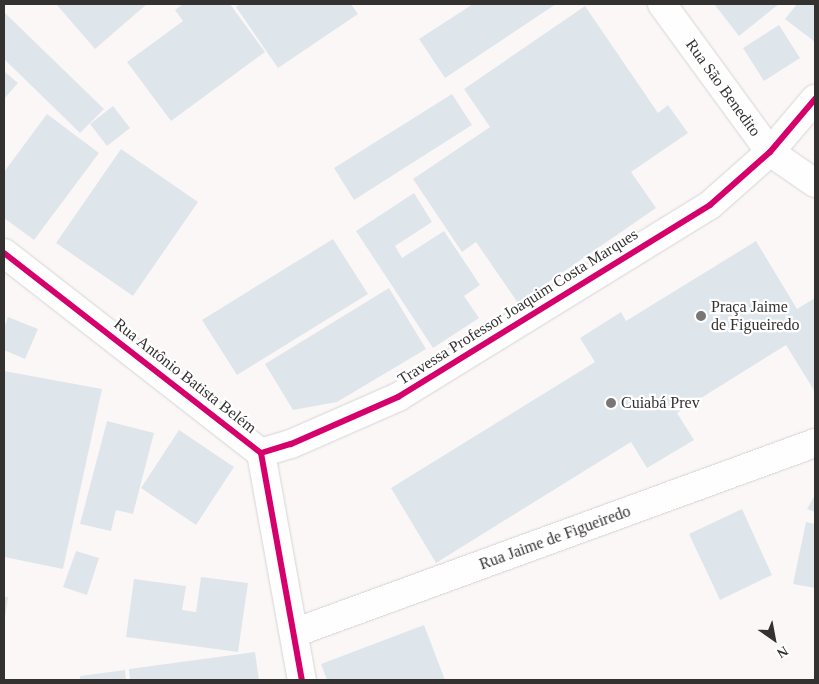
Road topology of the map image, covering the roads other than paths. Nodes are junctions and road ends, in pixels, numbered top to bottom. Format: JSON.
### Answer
{"nodes":[{"id":1,"x":662,"y":4,"type":"edge"},
{"id":2,"x":815,"y":99,"type":"edge"},
{"id":3,"x":770,"y":152,"type":"junction"},
{"id":4,"x":815,"y":183,"type":"edge"},
{"id":5,"x":4,"y":253,"type":"edge"},
{"id":6,"x":815,"y":443,"type":"edge"},
{"id":7,"x":261,"y":453,"type":"junction"},
{"id":8,"x":294,"y":633,"type":"junction"},
{"id":9,"x":302,"y":680,"type":"edge"}],
"edges":[{"from":1,"to":3,"type":"street","name":"Rua São Benedito"},
{"from":2,"to":3,"type":"street","name":"Travessa Professor Joaquim Costa Marques"},
{"from":3,"to":4,"type":"street","name":"Rua São Benedito"},
{"from":3,"to":7,"type":"street","name":"Travessa Professor Joaquim Costa Marques"},
{"from":5,"to":7,"type":"street","name":"Rua Antônio Batista Belém"},
{"from":6,"to":8,"type":"street","name":"Rua Jaime de Figueiredo"},
{"from":7,"to":8,"type":"street","name":"Rua Antônio Batista Belém"},
{"from":8,"to":9,"type":"street","name":"Rua Antônio Batista Belém"}]}
